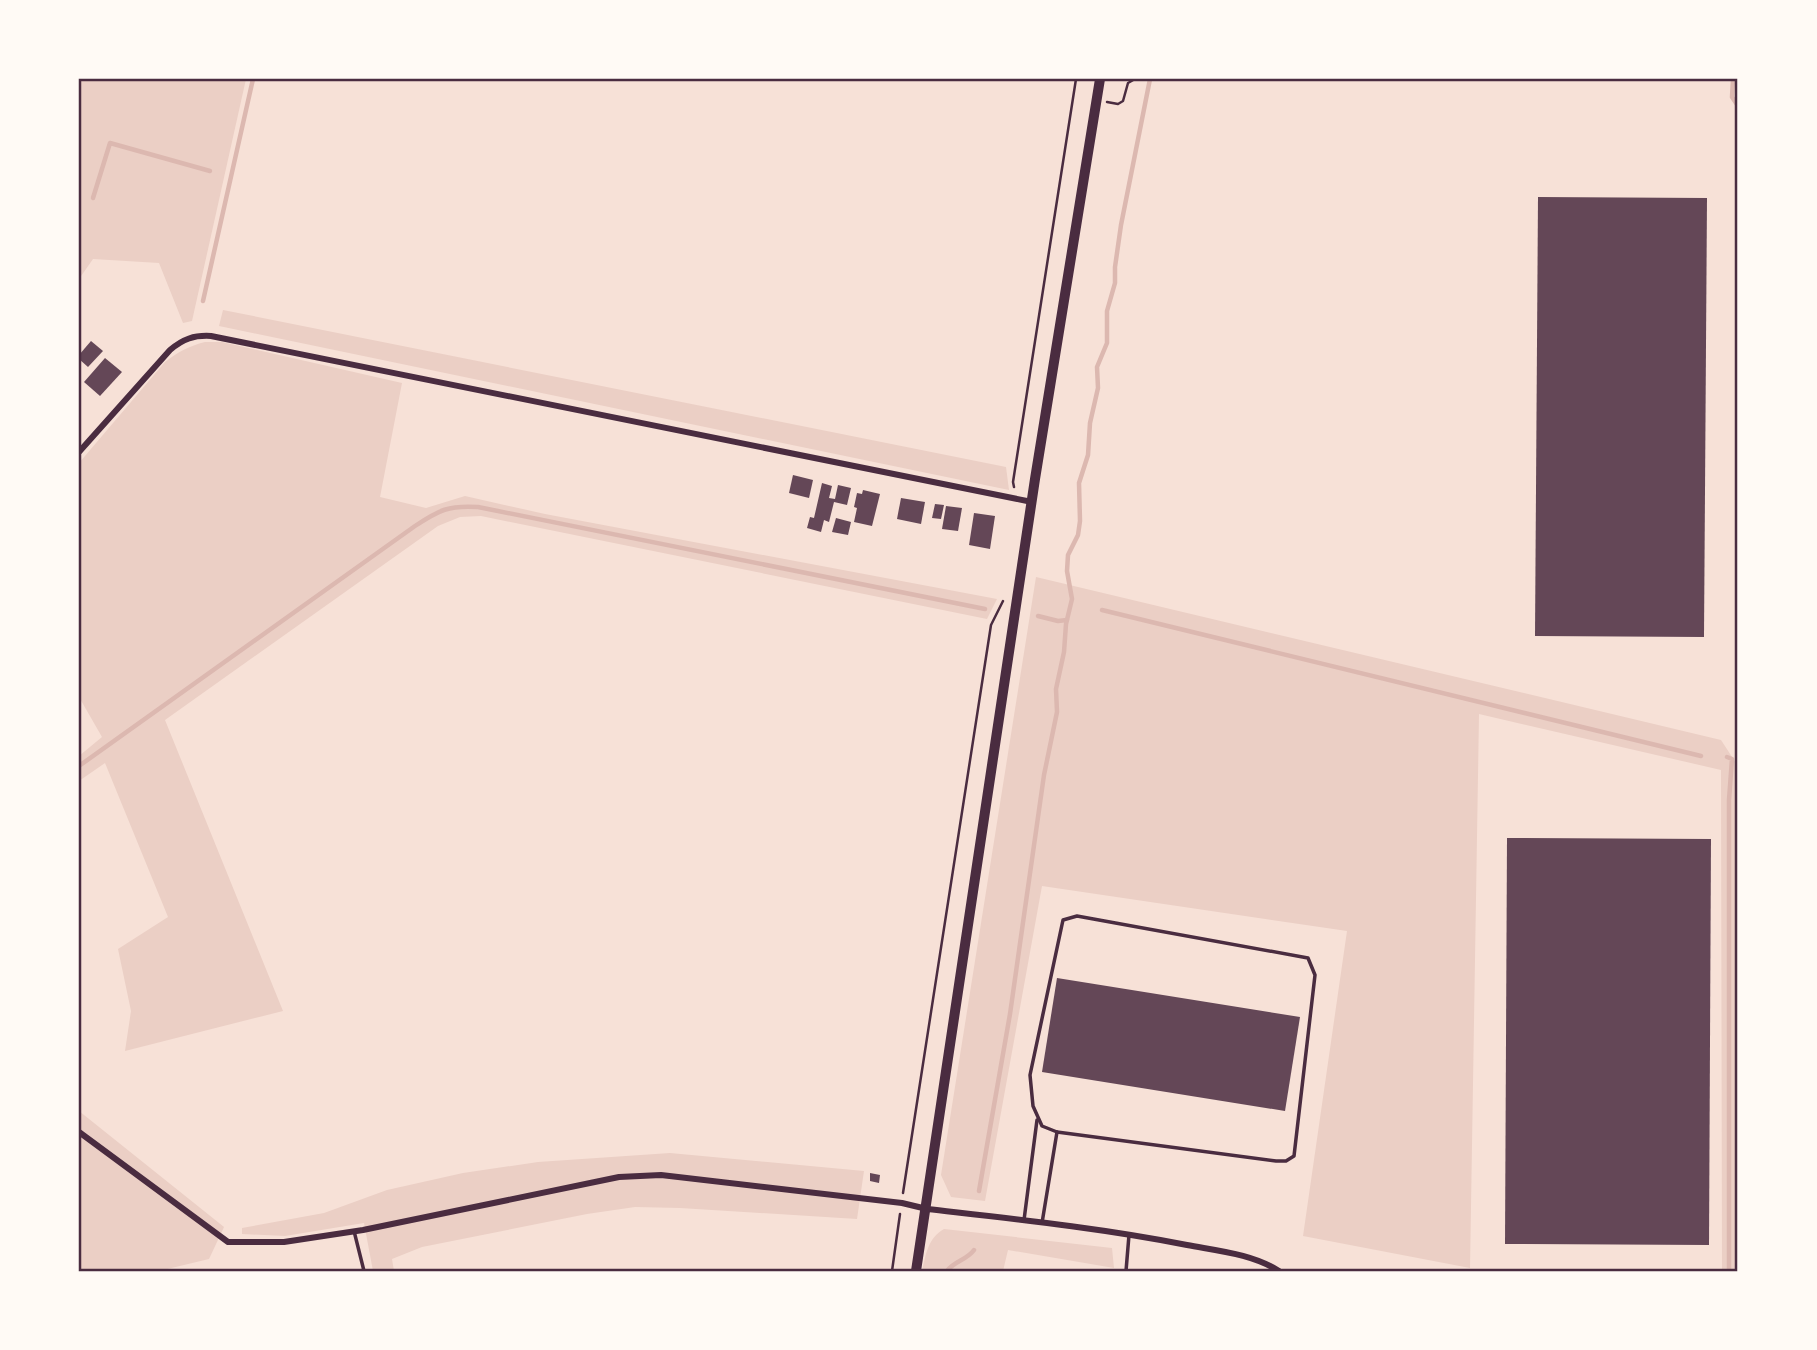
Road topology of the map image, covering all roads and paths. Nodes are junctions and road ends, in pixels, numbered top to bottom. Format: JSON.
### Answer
{"nodes":[{"id":1,"x":1076,"y":79,"type":"edge"},
{"id":2,"x":1100,"y":79,"type":"edge"},
{"id":3,"x":79,"y":452,"type":"edge"},
{"id":4,"x":1016,"y":500,"type":"junction"},
{"id":5,"x":1032,"y":502,"type":"junction"},
{"id":6,"x":1004,"y":599,"type":"dead end"},
{"id":7,"x":1037,"y":1118,"type":"junction"},
{"id":8,"x":79,"y":1132,"type":"edge"},
{"id":9,"x":1057,"y":1132,"type":"junction"},
{"id":10,"x":902,"y":1203,"type":"junction"},
{"id":11,"x":927,"y":1209,"type":"junction"},
{"id":12,"x":1024,"y":1220,"type":"junction"},
{"id":13,"x":1042,"y":1223,"type":"junction"},
{"id":14,"x":354,"y":1231,"type":"junction"},
{"id":15,"x":1130,"y":1234,"type":"junction"},
{"id":16,"x":364,"y":1271,"type":"edge"},
{"id":17,"x":892,"y":1271,"type":"edge"},
{"id":18,"x":916,"y":1271,"type":"edge"},
{"id":19,"x":1126,"y":1271,"type":"edge"},
{"id":20,"x":1279,"y":1271,"type":"edge"}],
"edges":[{"from":1,"to":4,"type":"path"},
{"from":2,"to":5,"type":"main road"},
{"from":3,"to":4,"type":"street"},
{"from":4,"to":5,"type":"street"},
{"from":5,"to":11,"type":"main road"},
{"from":6,"to":10,"type":"path"},
{"from":7,"to":9,"type":"lane"},
{"from":7,"to":9,"type":"lane"},
{"from":7,"to":12,"type":"lane"},
{"from":8,"to":14,"type":"street"},
{"from":9,"to":13,"type":"lane"},
{"from":10,"to":11,"type":"street"},
{"from":10,"to":14,"type":"street"},
{"from":10,"to":17,"type":"path"},
{"from":11,"to":12,"type":"street"},
{"from":11,"to":18,"type":"main road"},
{"from":12,"to":13,"type":"street"},
{"from":13,"to":15,"type":"street"},
{"from":14,"to":16,"type":"lane"},
{"from":15,"to":19,"type":"lane"},
{"from":15,"to":20,"type":"street"}]}
